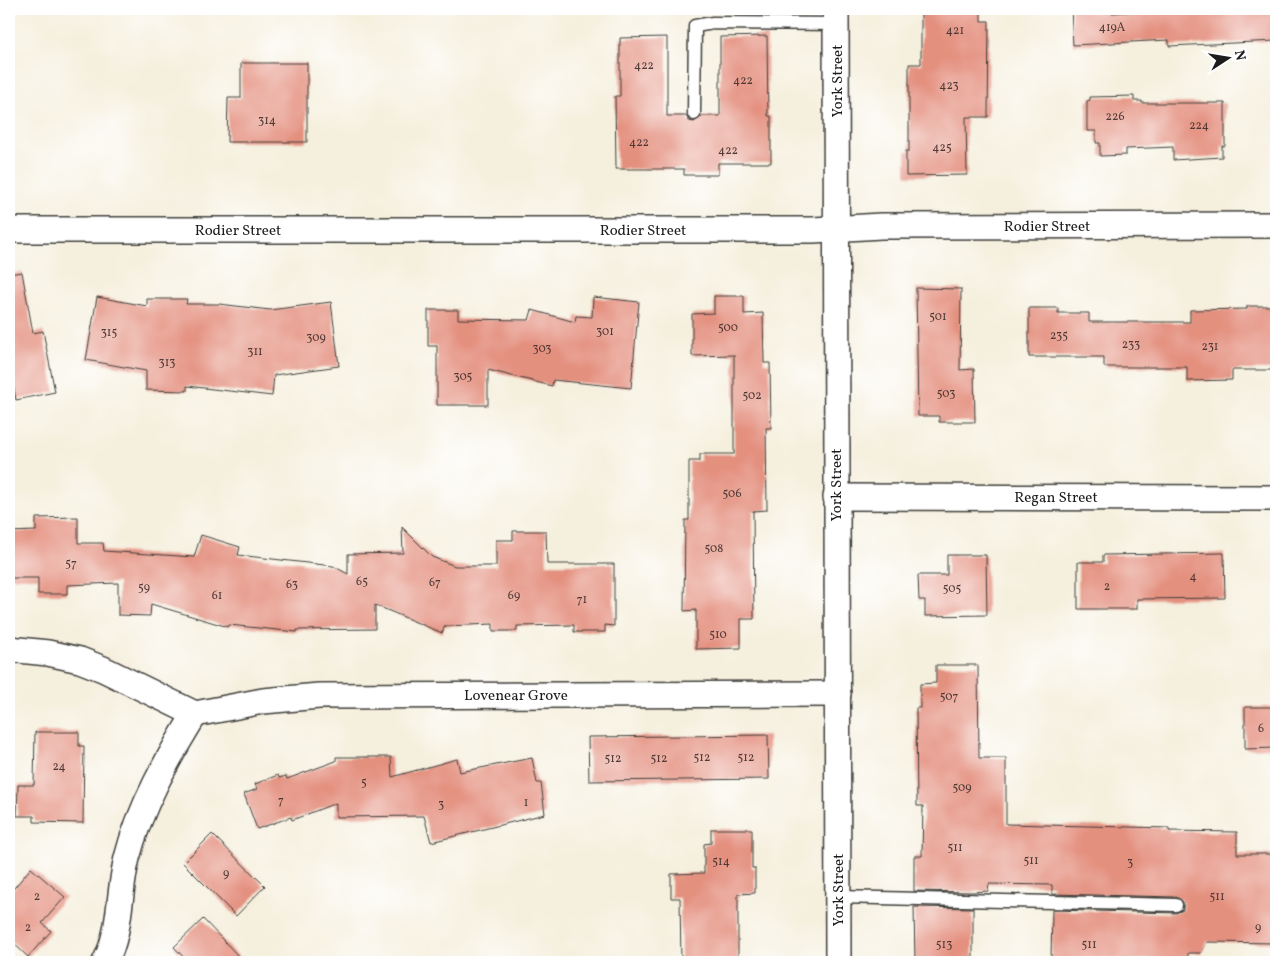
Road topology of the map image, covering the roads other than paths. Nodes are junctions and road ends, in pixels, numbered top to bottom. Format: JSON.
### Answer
{"nodes":[{"id":1,"x":837,"y":16,"type":"edge"},
{"id":2,"x":694,"y":114,"type":"dead end"},
{"id":3,"x":1276,"y":225,"type":"edge"},
{"id":4,"x":838,"y":229,"type":"junction"},
{"id":5,"x":9,"y":230,"type":"edge"},
{"id":6,"x":836,"y":497,"type":"junction"},
{"id":7,"x":1276,"y":498,"type":"edge"},
{"id":8,"x":9,"y":649,"type":"edge"},
{"id":9,"x":838,"y":694,"type":"junction"},
{"id":10,"x":196,"y":714,"type":"junction"},
{"id":11,"x":838,"y":897,"type":"junction"},
{"id":12,"x":1176,"y":905,"type":"dead end"},
{"id":13,"x":105,"y":962,"type":"edge"},
{"id":14,"x":838,"y":962,"type":"edge"}],
"edges":[{"from":1,"to":2,"type":"lane"},
{"from":1,"to":4,"type":"street","name":"York Street"},
{"from":3,"to":4,"type":"street","name":"Rodier Street"},
{"from":4,"to":5,"type":"street","name":"Rodier Street"},
{"from":4,"to":6,"type":"street","name":"York Street"},
{"from":6,"to":7,"type":"street","name":"Regan Street"},
{"from":6,"to":9,"type":"street","name":"York Street"},
{"from":8,"to":10,"type":"street"},
{"from":9,"to":10,"type":"street","name":"Lovenear Grove"},
{"from":9,"to":11,"type":"street","name":"York Street"},
{"from":10,"to":13,"type":"street"},
{"from":11,"to":12,"type":"lane"},
{"from":11,"to":14,"type":"street","name":"York Street"}]}
